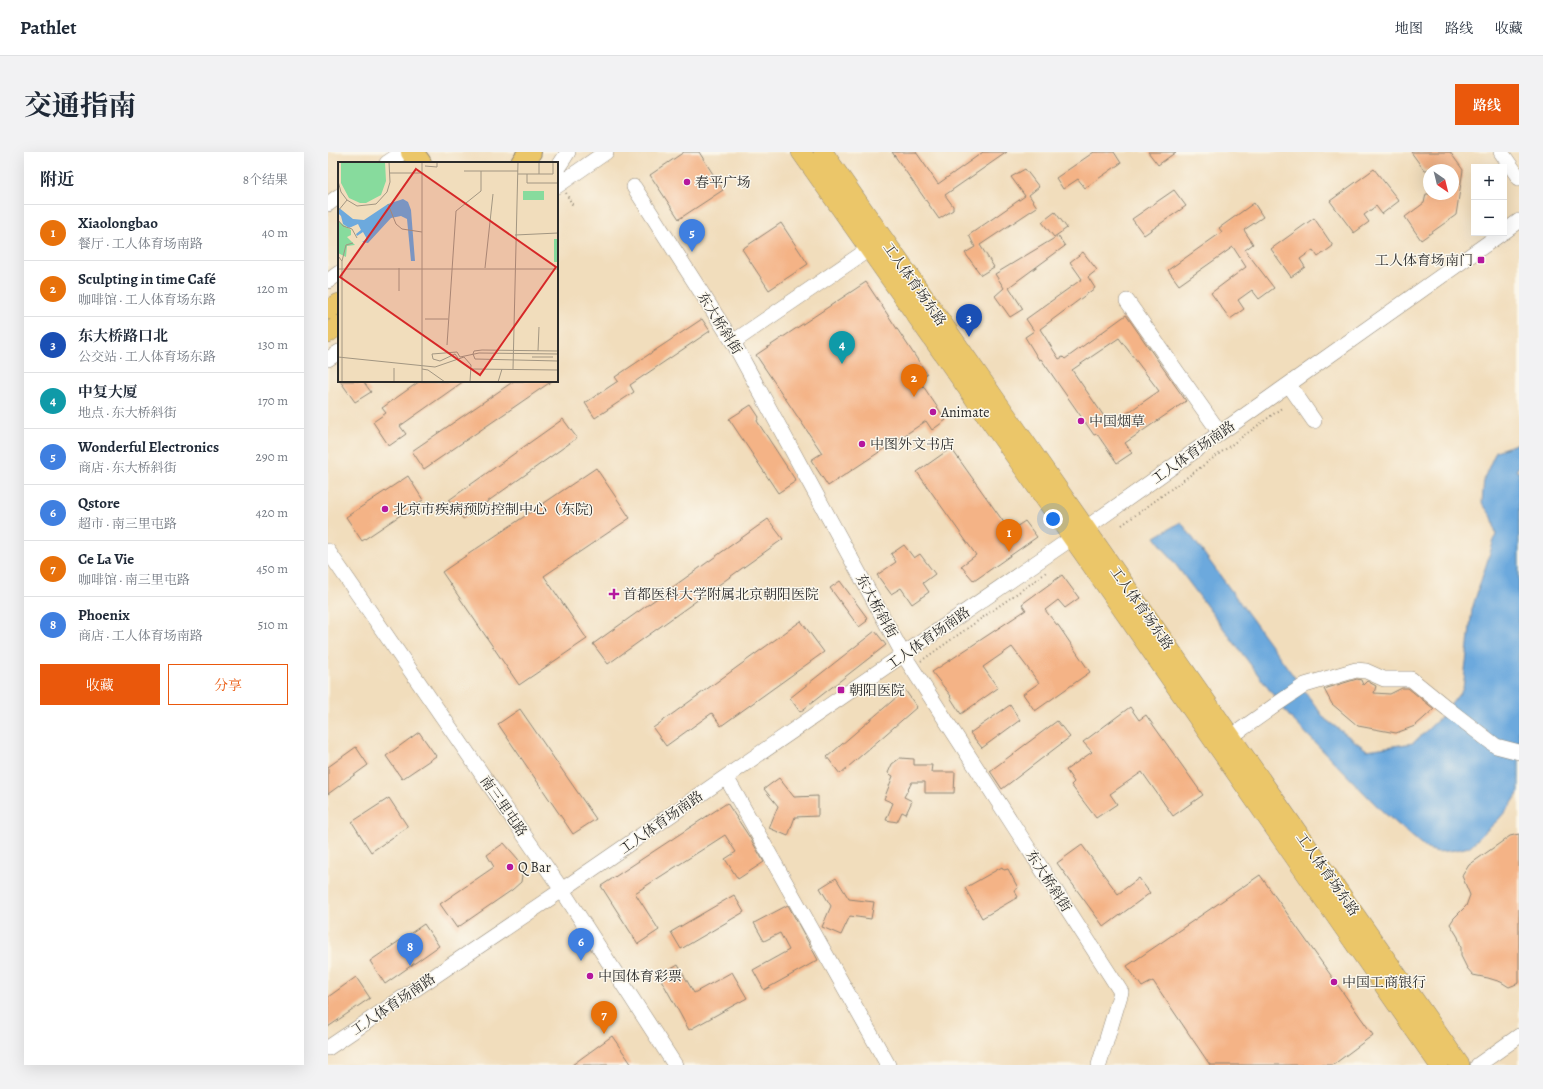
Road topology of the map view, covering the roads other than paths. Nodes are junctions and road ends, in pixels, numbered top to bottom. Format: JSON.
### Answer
{"nodes":[{"id":1,"x":403,"y":152,"type":"edge"},
{"id":2,"x":412,"y":152,"type":"edge"},
{"id":3,"x":568,"y":152,"type":"edge"},
{"id":4,"x":606,"y":152,"type":"edge"},
{"id":5,"x":801,"y":152,"type":"edge"},
{"id":6,"x":823,"y":152,"type":"edge"},
{"id":7,"x":1501,"y":152,"type":"edge"},
{"id":8,"x":388,"y":162,"type":"edge"},
{"id":9,"x":419,"y":162,"type":"edge"},
{"id":10,"x":558,"y":167,"type":"edge"},
{"id":11,"x":1519,"y":178,"type":"edge"},
{"id":12,"x":558,"y":185,"type":"edge"},
{"id":13,"x":634,"y":187,"type":"dead end"},
{"id":14,"x":338,"y":197,"type":"edge"},
{"id":15,"x":328,"y":204,"type":"edge"},
{"id":16,"x":1519,"y":221,"type":"edge"},
{"id":17,"x":1507,"y":229,"type":"edge"},
{"id":18,"x":1497,"y":236,"type":"edge"},
{"id":19,"x":869,"y":249,"type":"junction"},
{"id":20,"x":338,"y":275,"type":"edge"},
{"id":21,"x":328,"y":281,"type":"edge"},
{"id":22,"x":1127,"y":301,"type":"dead end"},
{"id":23,"x":338,"y":304,"type":"edge"},
{"id":24,"x":328,"y":310,"type":"edge"},
{"id":25,"x":338,"y":326,"type":"edge"},
{"id":26,"x":328,"y":333,"type":"edge"},
{"id":27,"x":733,"y":342,"type":"junction"},
{"id":28,"x":338,"y":353,"type":"edge"},
{"id":29,"x":328,"y":360,"type":"edge"},
{"id":30,"x":1289,"y":385,"type":"junction"},
{"id":31,"x":1314,"y":421,"type":"dead end"},
{"id":32,"x":1220,"y":433,"type":"junction"},
{"id":33,"x":1079,"y":533,"type":"junction"},
{"id":34,"x":328,"y":551,"type":"edge"},
{"id":35,"x":903,"y":654,"type":"junction"},
{"id":36,"x":1232,"y":736,"type":"junction"},
{"id":37,"x":1519,"y":752,"type":"edge"},
{"id":38,"x":726,"y":777,"type":"junction"},
{"id":39,"x":562,"y":890,"type":"junction"},
{"id":40,"x":1519,"y":1036,"type":"edge"},
{"id":41,"x":328,"y":1048,"type":"edge"},
{"id":42,"x":676,"y":1065,"type":"edge"},
{"id":43,"x":888,"y":1065,"type":"edge"},
{"id":44,"x":1099,"y":1065,"type":"edge"},
{"id":45,"x":1439,"y":1065,"type":"edge"},
{"id":46,"x":1460,"y":1065,"type":"edge"},
{"id":47,"x":1478,"y":1065,"type":"edge"}],
"edges":[{"from":1,"to":8,"type":"street"},
{"from":2,"to":9,"type":"highway"},
{"from":3,"to":10,"type":"street"},
{"from":4,"to":12,"type":"street"},
{"from":5,"to":19,"type":"main road","name":"工人体育场东路"},
{"from":6,"to":33,"type":"main road","name":"工人体育场东路"},
{"from":7,"to":11,"type":"street"},
{"from":13,"to":27,"type":"street","name":"东大桥斜街"},
{"from":14,"to":15,"type":"street"},
{"from":16,"to":17,"type":"street","name":"工人体育场南路"},
{"from":18,"to":30,"type":"street","name":"工人体育场南路"},
{"from":19,"to":27,"type":"street"},
{"from":19,"to":33,"type":"main road","name":"工人体育场东路"},
{"from":20,"to":21,"type":"street"},
{"from":22,"to":32,"type":"street"},
{"from":23,"to":24,"type":"main road"},
{"from":25,"to":26,"type":"main road"},
{"from":27,"to":35,"type":"street","name":"东大桥斜街"},
{"from":28,"to":29,"type":"street"},
{"from":30,"to":31,"type":"street"},
{"from":30,"to":32,"type":"street","name":"工人体育场南路"},
{"from":32,"to":33,"type":"street","name":"工人体育场南路"},
{"from":33,"to":35,"type":"street","name":"工人体育场南路"},
{"from":33,"to":36,"type":"main road","name":"工人体育场东路"},
{"from":33,"to":45,"type":"main road","name":"工人体育场东路"},
{"from":34,"to":39,"type":"street","name":"南三里屯路"},
{"from":35,"to":38,"type":"street","name":"工人体育场南路"},
{"from":35,"to":44,"type":"street","name":"东大桥斜街"},
{"from":36,"to":37,"type":"street"},
{"from":36,"to":46,"type":"main road","name":"工人体育场东路"},
{"from":38,"to":39,"type":"street","name":"工人体育场南路"},
{"from":38,"to":43,"type":"street"},
{"from":39,"to":41,"type":"street","name":"工人体育场南路"},
{"from":39,"to":42,"type":"street","name":"南三里屯路"},
{"from":40,"to":47,"type":"street"}]}
